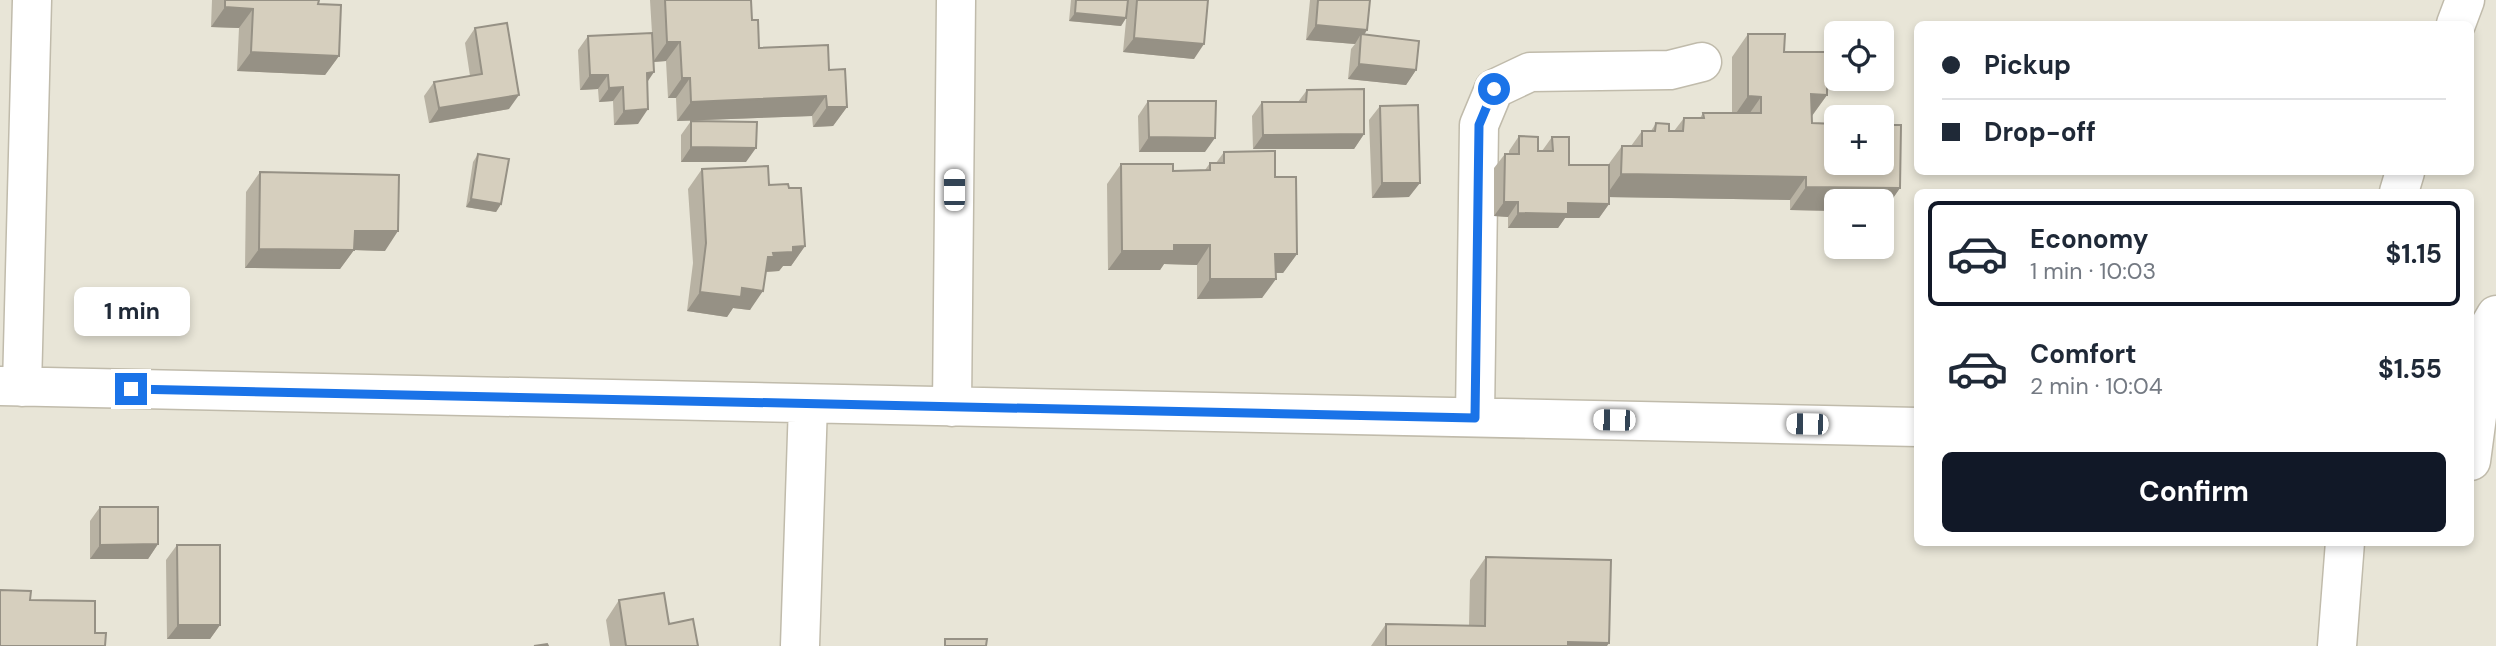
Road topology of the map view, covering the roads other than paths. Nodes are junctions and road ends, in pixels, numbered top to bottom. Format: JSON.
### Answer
{"nodes":[{"id":1,"x":32,"y":0,"type":"edge"},
{"id":2,"x":956,"y":0,"type":"edge"},
{"id":3,"x":2465,"y":0,"type":"edge"},
{"id":4,"x":2457,"y":21,"type":"edge"},
{"id":5,"x":1702,"y":62,"type":"dead end"},
{"id":6,"x":2496,"y":315,"type":"edge"},
{"id":7,"x":11,"y":386,"type":"edge"},
{"id":8,"x":808,"y":404,"type":"junction"},
{"id":9,"x":952,"y":407,"type":"junction"},
{"id":10,"x":1475,"y":418,"type":"junction"},
{"id":11,"x":1914,"y":427,"type":"edge"},
{"id":12,"x":2474,"y":439,"type":"edge"},
{"id":13,"x":2345,"y":546,"type":"edge"},
{"id":14,"x":800,"y":646,"type":"edge"},
{"id":15,"x":2337,"y":646,"type":"edge"}],
"edges":[{"from":1,"to":7,"type":"street"},
{"from":2,"to":9,"type":"street"},
{"from":3,"to":4,"type":"street"},
{"from":5,"to":10,"type":"street"},
{"from":6,"to":12,"type":"street"},
{"from":7,"to":8,"type":"street"},
{"from":8,"to":9,"type":"street"},
{"from":8,"to":14,"type":"street"},
{"from":9,"to":10,"type":"street"},
{"from":10,"to":11,"type":"street"},
{"from":13,"to":15,"type":"street"}]}
